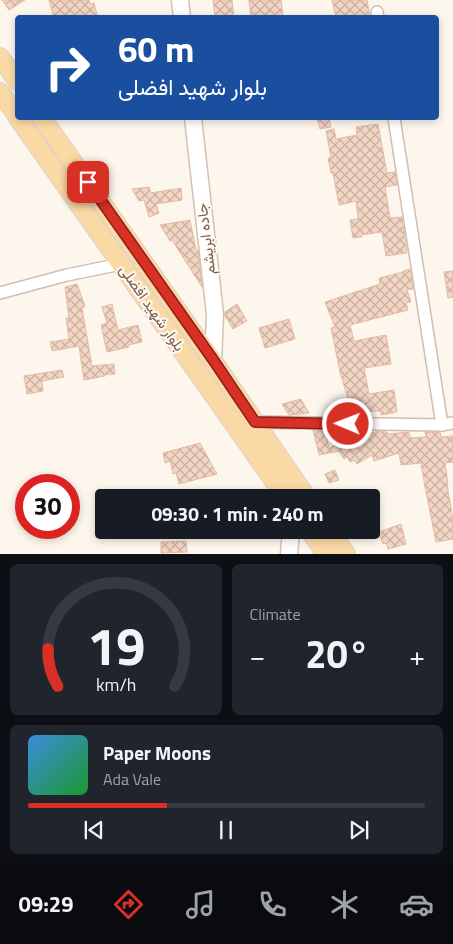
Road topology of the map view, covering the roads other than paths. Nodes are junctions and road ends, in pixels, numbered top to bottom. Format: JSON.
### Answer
{"nodes":[{"id":1,"x":180,"y":0,"type":"edge"},
{"id":2,"x":182,"y":15,"type":"edge"},
{"id":3,"x":0,"y":59,"type":"edge"},
{"id":4,"x":15,"y":78,"type":"edge"},
{"id":5,"x":0,"y":92,"type":"edge"},
{"id":6,"x":15,"y":113,"type":"edge"},
{"id":7,"x":20,"y":120,"type":"edge"},
{"id":8,"x":43,"y":120,"type":"edge"},
{"id":9,"x":193,"y":120,"type":"edge"},
{"id":10,"x":394,"y":120,"type":"edge"},
{"id":11,"x":121,"y":264,"type":"junction"},
{"id":12,"x":0,"y":293,"type":"edge"},
{"id":13,"x":214,"y":361,"type":"junction"},
{"id":14,"x":255,"y":422,"type":"junction"},
{"id":15,"x":447,"y":424,"type":"edge"},
{"id":16,"x":280,"y":489,"type":"edge"},
{"id":17,"x":301,"y":489,"type":"edge"},
{"id":18,"x":290,"y":539,"type":"edge"},
{"id":19,"x":315,"y":539,"type":"edge"},
{"id":20,"x":336,"y":539,"type":"edge"},
{"id":21,"x":289,"y":554,"type":"edge"},
{"id":22,"x":326,"y":554,"type":"edge"},
{"id":23,"x":346,"y":554,"type":"edge"}],
"edges":[{"from":1,"to":2,"type":"main road"},
{"from":3,"to":4,"type":"main road"},
{"from":5,"to":6,"type":"main road","name":"بلوار شهید افضلی"},
{"from":7,"to":11,"type":"main road","name":"بلوار شهید افضلی"},
{"from":8,"to":13,"type":"main road","name":"بلوار شهید افضلی"},
{"from":9,"to":13,"type":"main road","name":"جاده ابریشم"},
{"from":10,"to":15,"type":"street"},
{"from":11,"to":12,"type":"street"},
{"from":11,"to":16,"type":"main road","name":"بلوار شهید افضلی"},
{"from":13,"to":14,"type":"main road","name":"بلوار شهید افضلی"},
{"from":14,"to":15,"type":"street"},
{"from":14,"to":17,"type":"main road","name":"بلوار شهید افضلی"},
{"from":18,"to":21,"type":"main road"},
{"from":19,"to":22,"type":"main road"},
{"from":20,"to":23,"type":"main road"}]}
